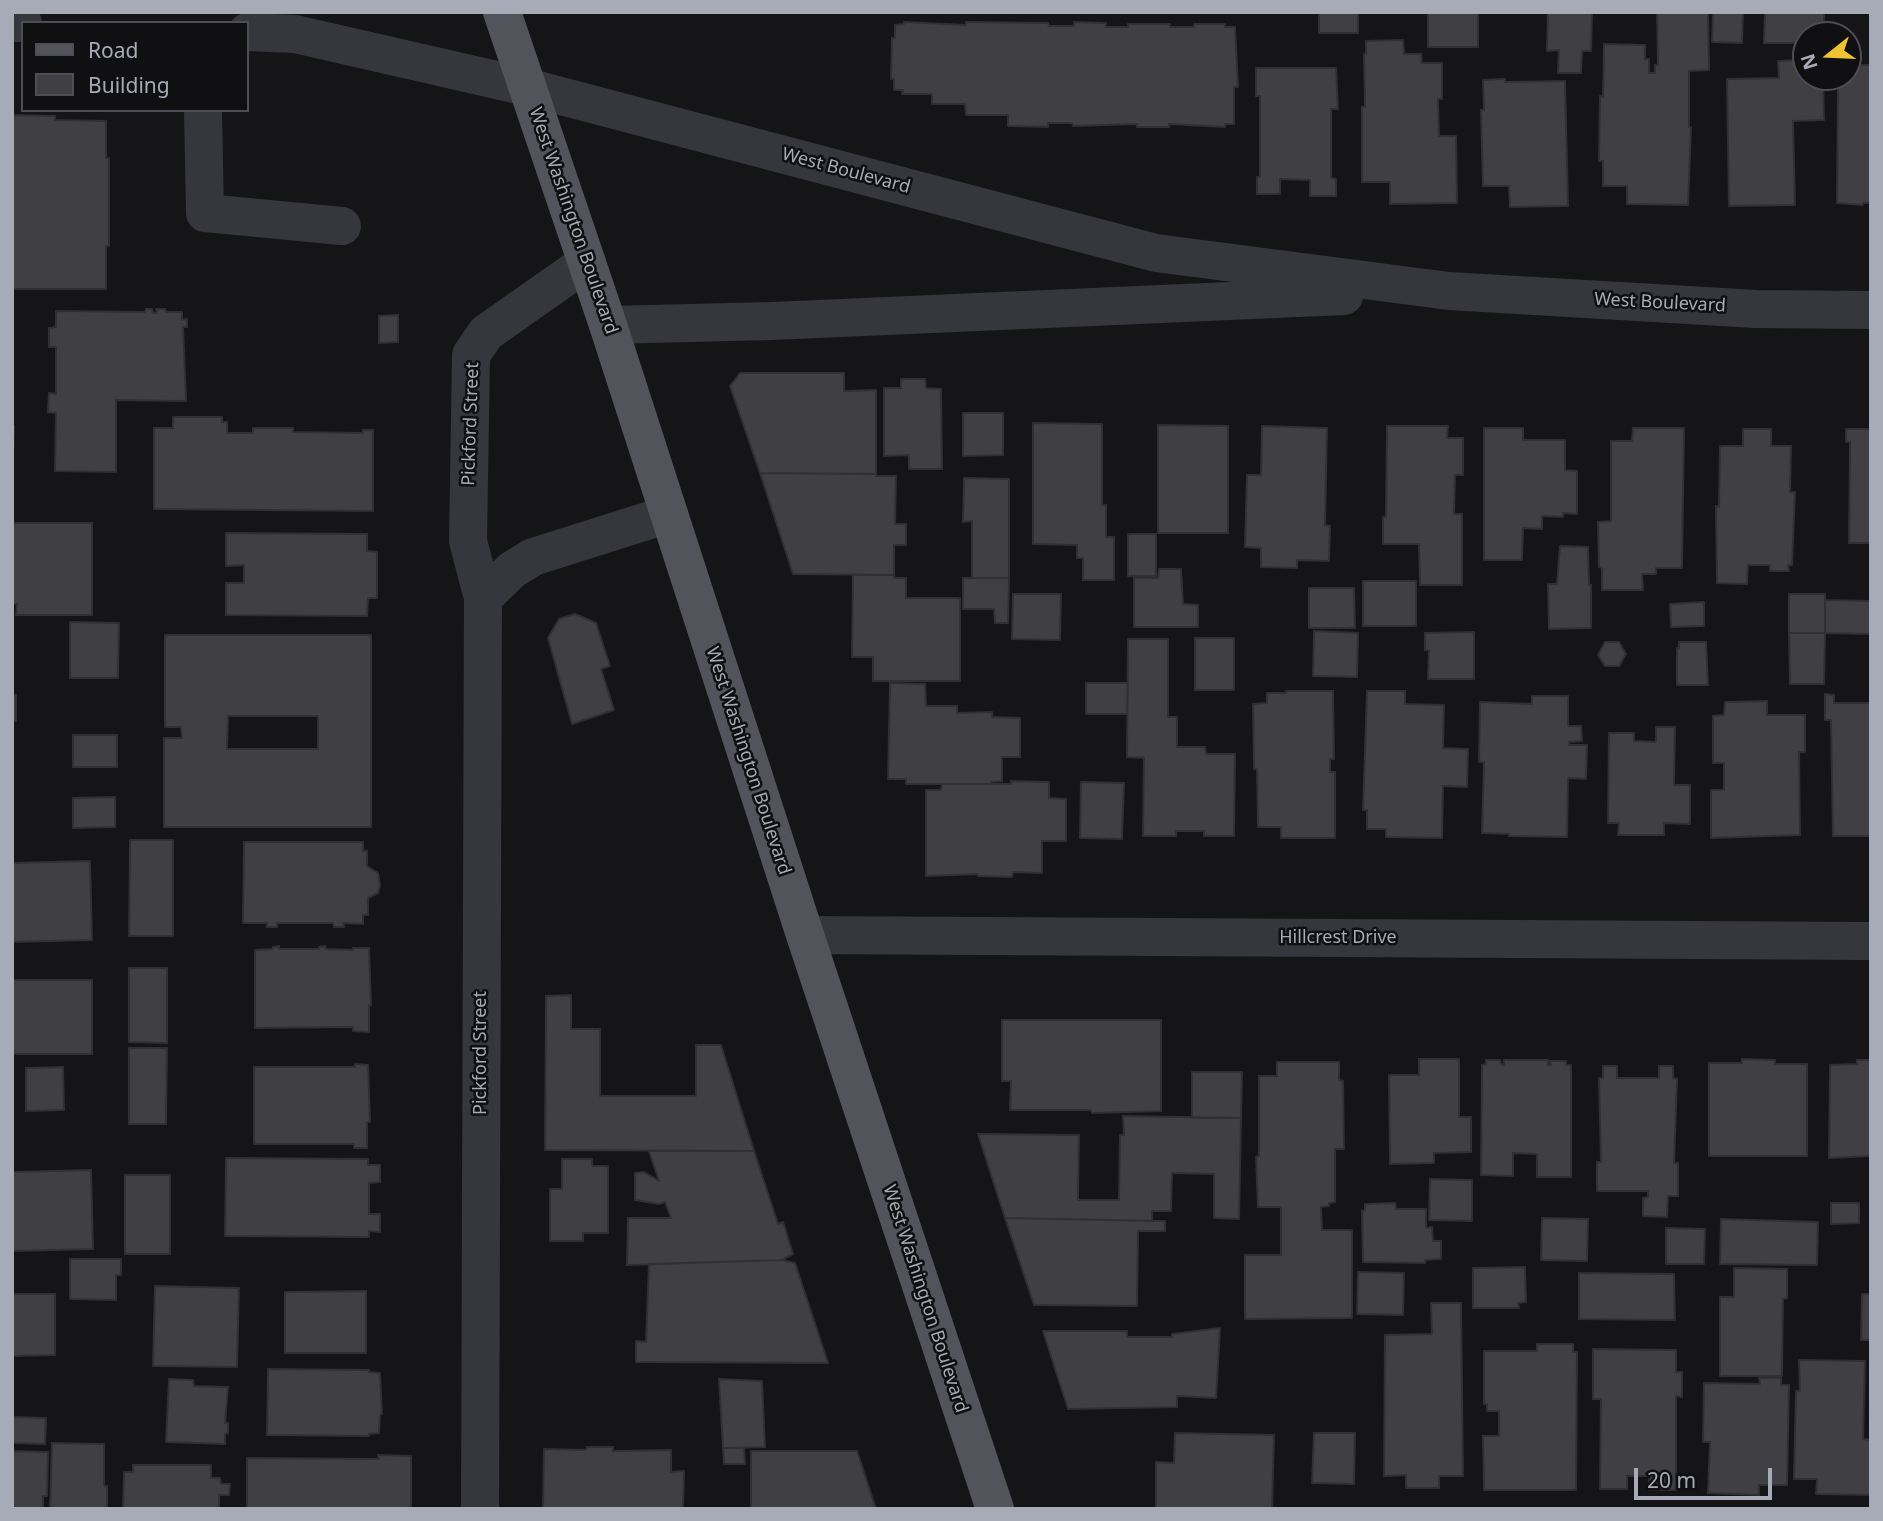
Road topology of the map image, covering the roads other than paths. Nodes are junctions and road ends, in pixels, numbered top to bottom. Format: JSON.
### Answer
{"nodes":[{"id":1,"x":502,"y":12,"type":"edge"},
{"id":2,"x":248,"y":32,"type":"edge"},
{"id":3,"x":527,"y":87,"type":"junction"},
{"id":4,"x":203,"y":112,"type":"edge"},
{"id":5,"x":342,"y":226,"type":"dead end"},
{"id":6,"x":587,"y":262,"type":"junction"},
{"id":7,"x":1449,"y":291,"type":"junction"},
{"id":8,"x":1871,"y":310,"type":"edge"},
{"id":9,"x":608,"y":325,"type":"junction"},
{"id":10,"x":668,"y":514,"type":"junction"},
{"id":11,"x":483,"y":597,"type":"junction"},
{"id":12,"x":805,"y":935,"type":"junction"},
{"id":13,"x":1871,"y":941,"type":"edge"},
{"id":14,"x":480,"y":1509,"type":"edge"},
{"id":15,"x":995,"y":1509,"type":"edge"}],
"edges":[{"from":1,"to":3,"type":"main road","name":"West Washington Boulevard"},
{"from":2,"to":3,"type":"street","name":"West Boulevard"},
{"from":3,"to":6,"type":"main road","name":"West Washington Boulevard"},
{"from":3,"to":7,"type":"street","name":"West Boulevard"},
{"from":4,"to":5,"type":"street"},
{"from":6,"to":9,"type":"main road","name":"West Washington Boulevard"},
{"from":6,"to":11,"type":"street","name":"Pickford Street"},
{"from":7,"to":8,"type":"street","name":"West Boulevard"},
{"from":7,"to":9,"type":"street","name":"West Boulevard"},
{"from":9,"to":10,"type":"main road","name":"West Washington Boulevard"},
{"from":10,"to":11,"type":"street"},
{"from":10,"to":12,"type":"main road","name":"West Washington Boulevard"},
{"from":11,"to":14,"type":"street","name":"Pickford Street"},
{"from":12,"to":13,"type":"street","name":"Hillcrest Drive"},
{"from":12,"to":15,"type":"main road","name":"West Washington Boulevard"}]}
